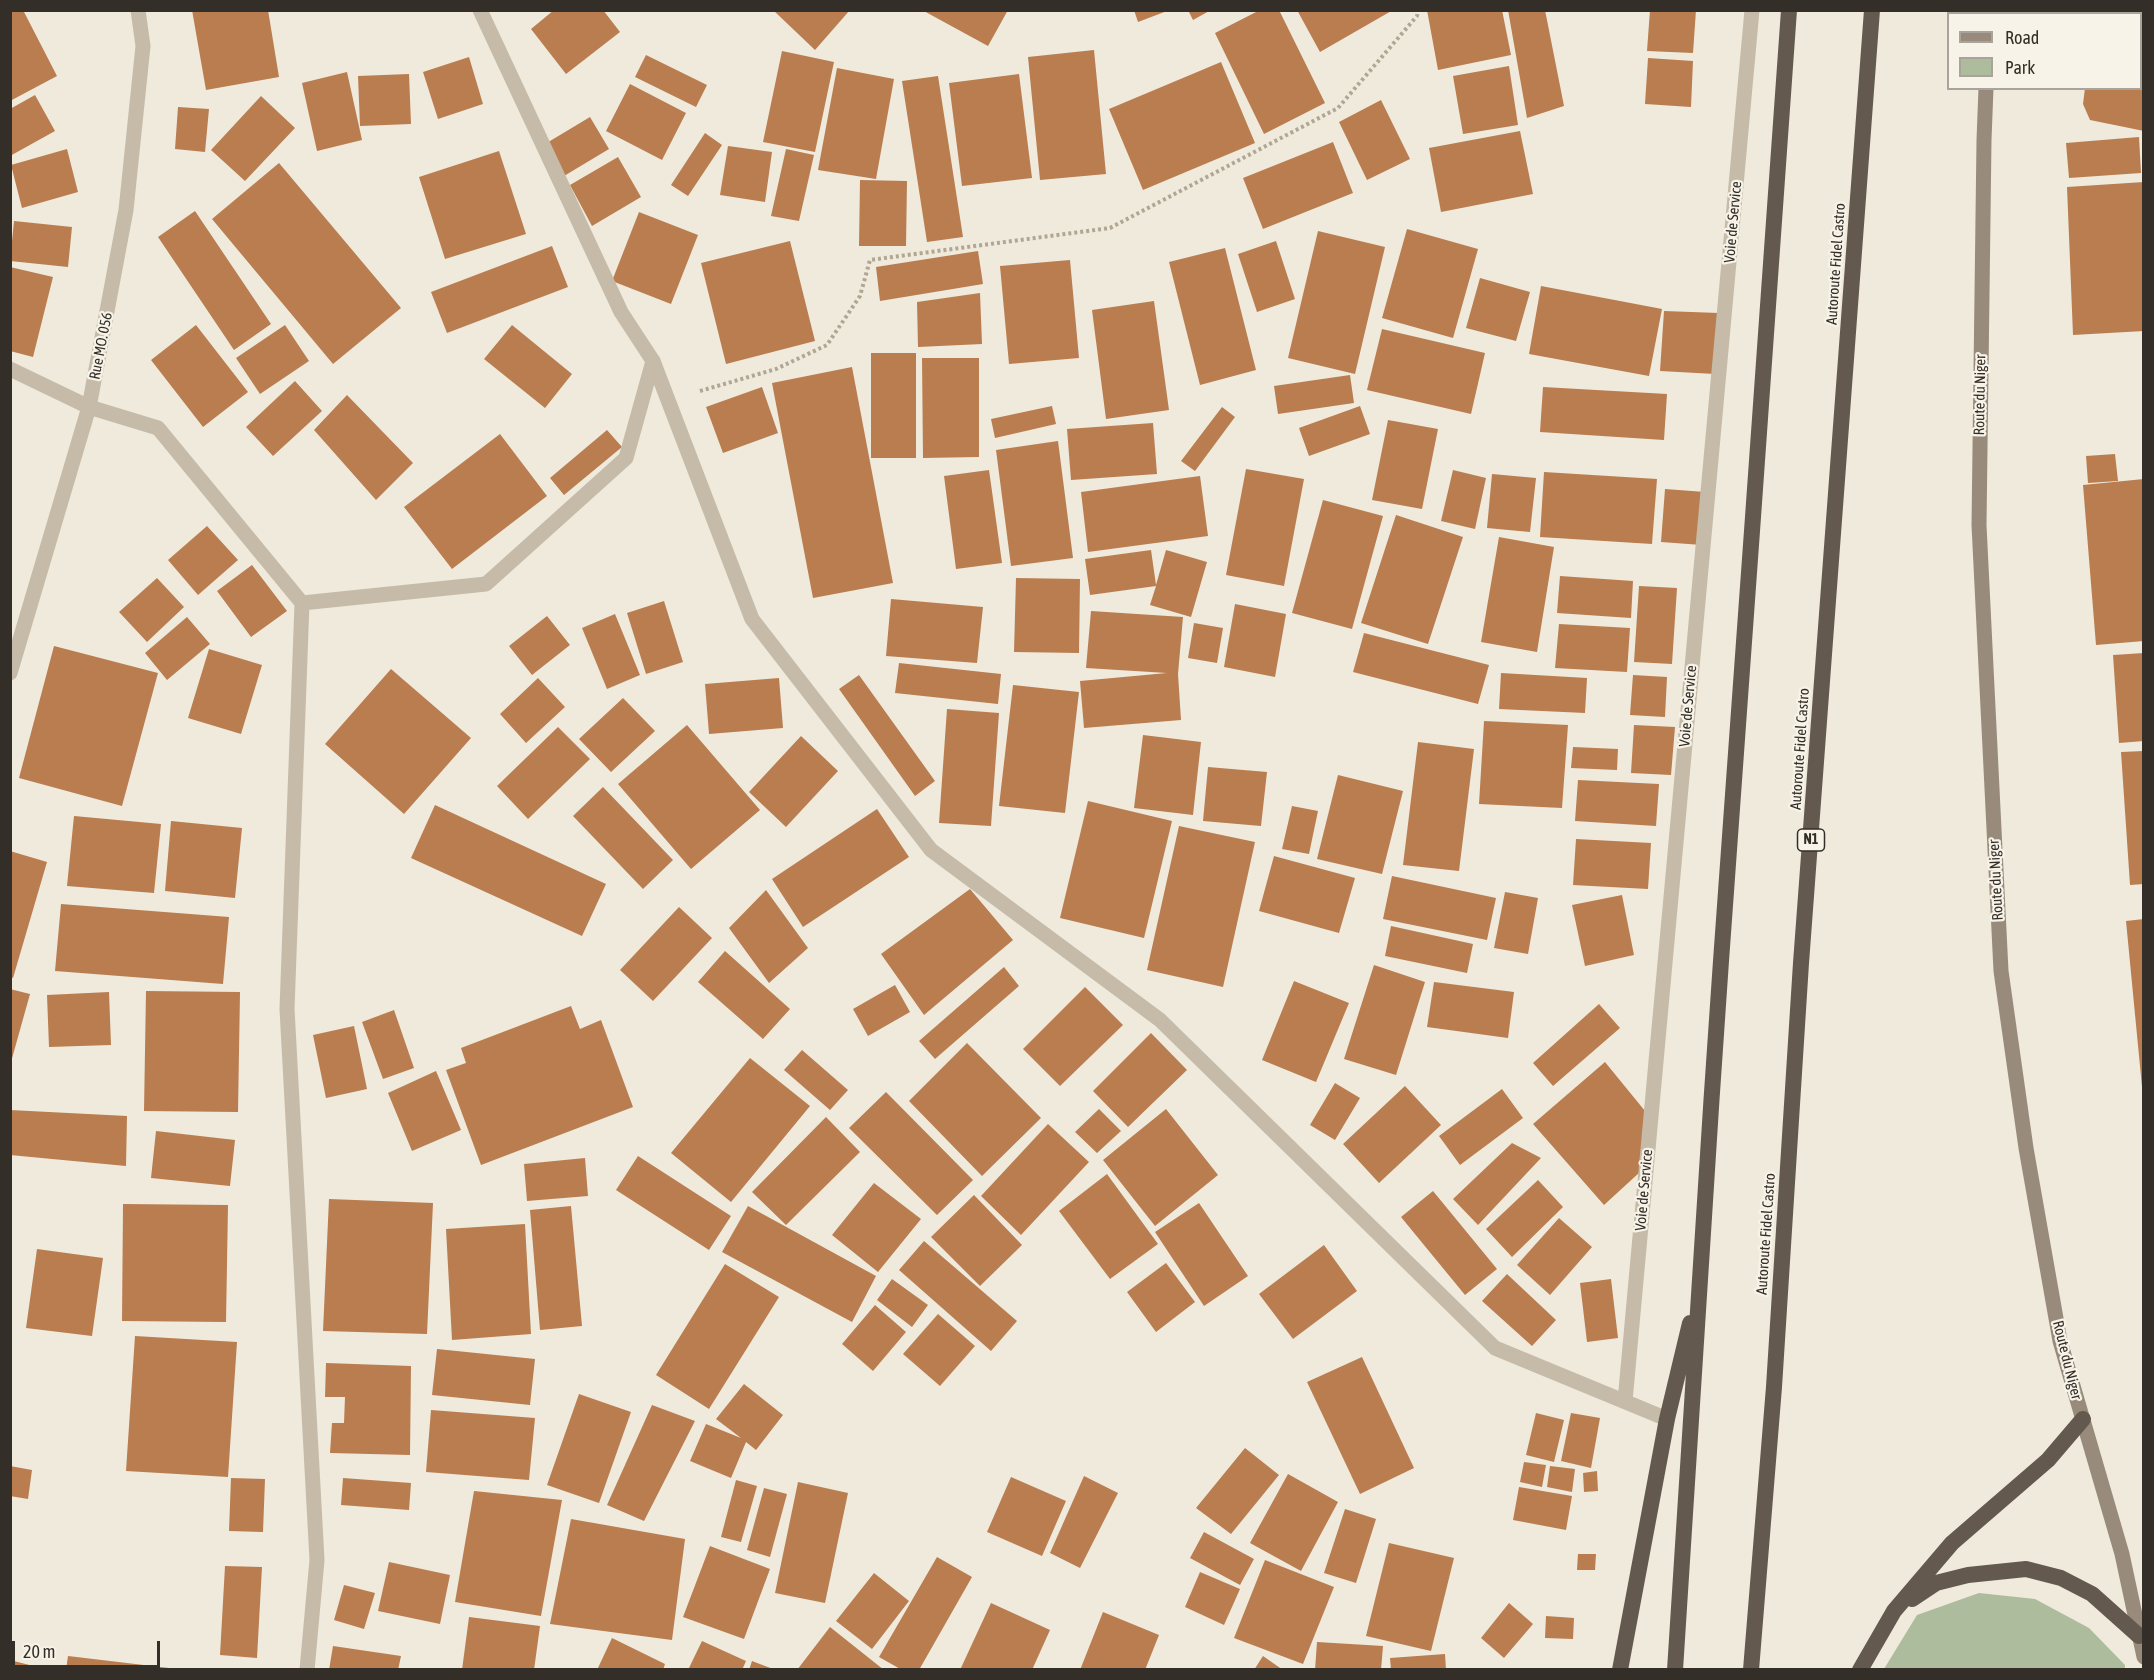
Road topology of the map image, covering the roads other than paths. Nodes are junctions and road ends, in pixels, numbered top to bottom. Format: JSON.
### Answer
{"nodes":[{"id":1,"x":138,"y":10,"type":"edge"},
{"id":2,"x":480,"y":10,"type":"edge"},
{"id":3,"x":1752,"y":10,"type":"edge"},
{"id":4,"x":1789,"y":10,"type":"edge"},
{"id":5,"x":1872,"y":10,"type":"edge"},
{"id":6,"x":1986,"y":90,"type":"edge"},
{"id":7,"x":653,"y":361,"type":"junction"},
{"id":8,"x":10,"y":369,"type":"edge"},
{"id":9,"x":90,"y":407,"type":"junction"},
{"id":10,"x":302,"y":603,"type":"junction"},
{"id":11,"x":10,"y":673,"type":"edge"},
{"id":12,"x":1699,"y":1288,"type":"junction"},
{"id":13,"x":1625,"y":1401,"type":"junction"},
{"id":14,"x":1667,"y":1419,"type":"junction"},
{"id":15,"x":2083,"y":1419,"type":"junction"},
{"id":16,"x":1894,"y":1611,"type":"junction"},
{"id":17,"x":2139,"y":1636,"type":"junction"},
{"id":18,"x":2144,"y":1657,"type":"edge"},
{"id":19,"x":306,"y":1670,"type":"edge"},
{"id":20,"x":1620,"y":1670,"type":"edge"},
{"id":21,"x":1675,"y":1670,"type":"edge"},
{"id":22,"x":1751,"y":1670,"type":"edge"},
{"id":23,"x":1860,"y":1670,"type":"edge"}],
"edges":[{"from":1,"to":9,"type":"street","name":"Rue MO. 056"},
{"from":2,"to":7,"type":"street"},
{"from":3,"to":13,"type":"street","name":"Voie de Service"},
{"from":4,"to":12,"type":"highway"},
{"from":5,"to":22,"type":"highway","name":"Autoroute Fidel Castro","number":"N1"},
{"from":6,"to":15,"type":"main road","name":"Route du Niger"},
{"from":7,"to":10,"type":"street"},
{"from":7,"to":13,"type":"street"},
{"from":8,"to":9,"type":"street"},
{"from":9,"to":10,"type":"street"},
{"from":9,"to":11,"type":"street","name":"Rue MO. 056"},
{"from":10,"to":19,"type":"street"},
{"from":12,"to":14,"type":"highway"},
{"from":12,"to":21,"type":"highway"},
{"from":13,"to":14,"type":"street"},
{"from":14,"to":20,"type":"highway"},
{"from":15,"to":16,"type":"highway"},
{"from":15,"to":17,"type":"main road","name":"Route du Niger"},
{"from":16,"to":17,"type":"highway"},
{"from":16,"to":23,"type":"highway"},
{"from":17,"to":18,"type":"main road","name":"Route du Niger"}]}
